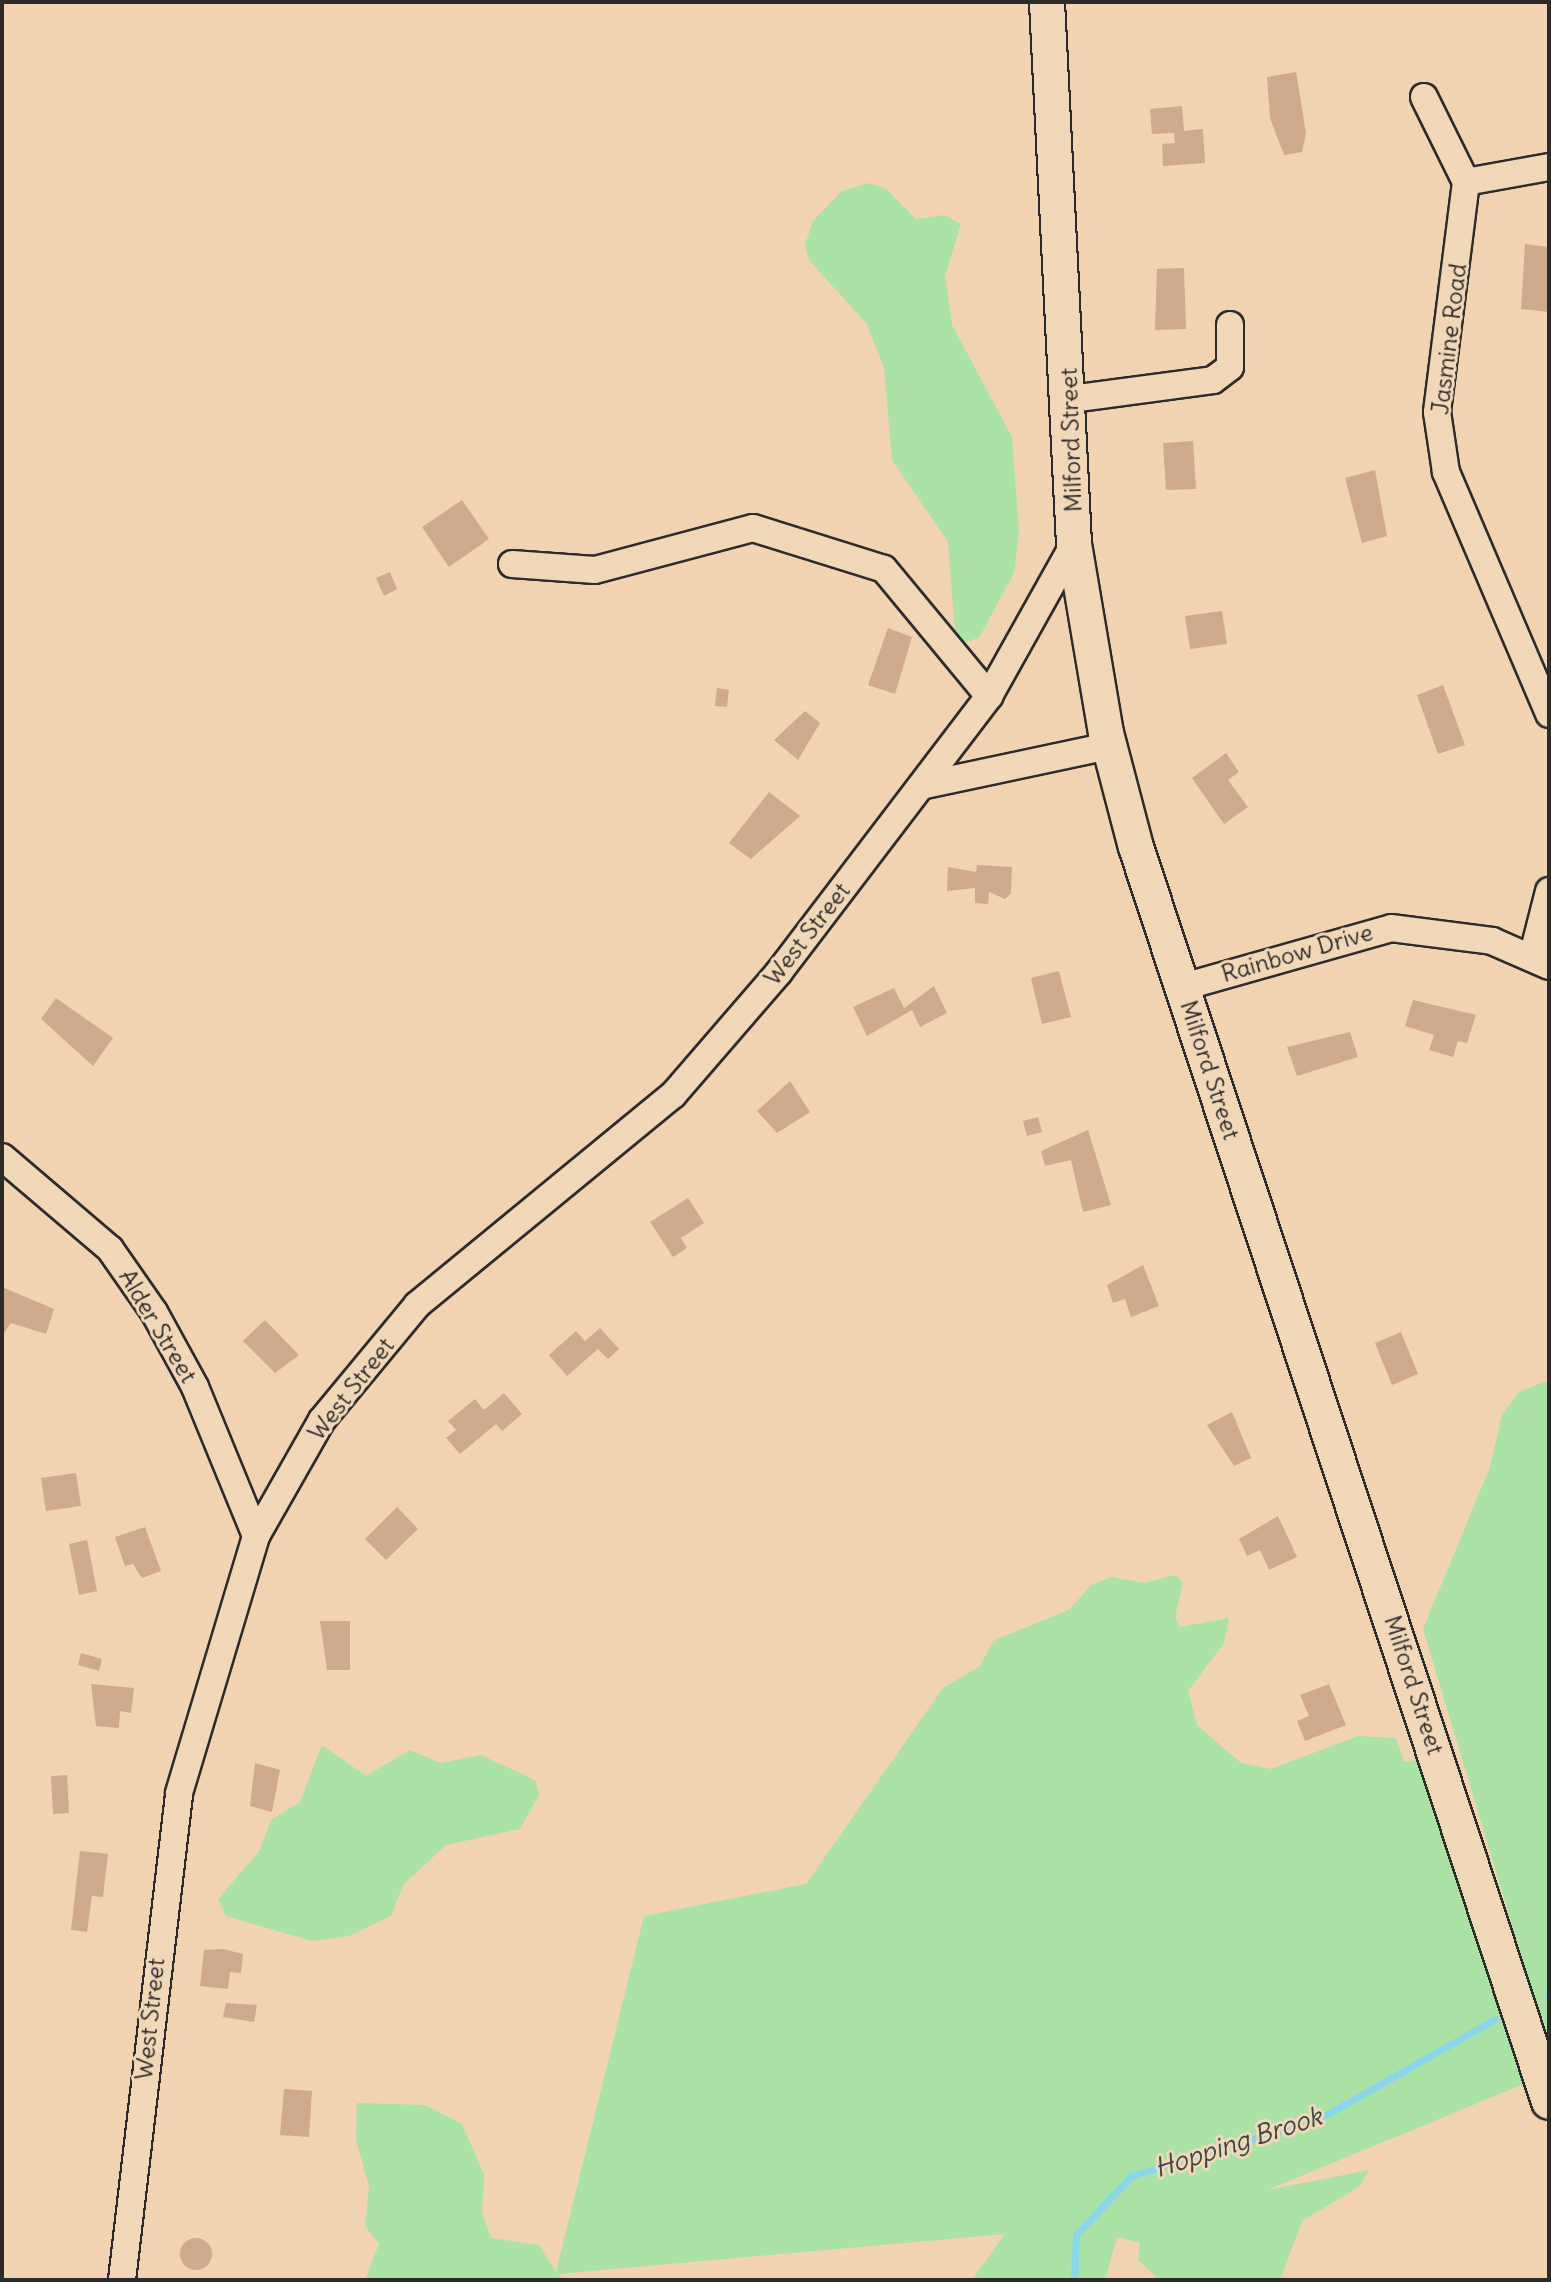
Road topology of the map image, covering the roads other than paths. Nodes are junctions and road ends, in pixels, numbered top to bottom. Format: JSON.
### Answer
{"nodes":[{"id":1,"x":1047,"y":2,"type":"edge"},
{"id":2,"x":1424,"y":97,"type":"dead end"},
{"id":3,"x":1549,"y":167,"type":"edge"},
{"id":4,"x":1466,"y":182,"type":"junction"},
{"id":5,"x":1230,"y":325,"type":"dead end"},
{"id":6,"x":1071,"y":399,"type":"junction"},
{"id":7,"x":1074,"y":544,"type":"junction"},
{"id":8,"x":512,"y":564,"type":"dead end"},
{"id":9,"x":989,"y":696,"type":"junction"},
{"id":10,"x":1549,"y":714,"type":"edge"},
{"id":11,"x":1109,"y":746,"type":"junction"},
{"id":12,"x":925,"y":785,"type":"junction"},
{"id":13,"x":1549,"y":891,"type":"edge"},
{"id":14,"x":1541,"y":960,"type":"edge"},
{"id":15,"x":1183,"y":987,"type":"junction"},
{"id":16,"x":4,"y":1161,"type":"edge"},
{"id":17,"x":256,"y":1536,"type":"junction"},
{"id":18,"x":1549,"y":2102,"type":"edge"},
{"id":19,"x":122,"y":2280,"type":"edge"}],
"edges":[{"from":1,"to":6,"type":"main road","name":"Milford Street"},
{"from":2,"to":4,"type":"street"},
{"from":3,"to":4,"type":"street"},
{"from":4,"to":10,"type":"street","name":"Jasmine Road"},
{"from":5,"to":6,"type":"street"},
{"from":6,"to":7,"type":"main road","name":"Milford Street"},
{"from":7,"to":9,"type":"street","name":"West Street"},
{"from":7,"to":11,"type":"main road","name":"Milford Street"},
{"from":8,"to":9,"type":"street"},
{"from":9,"to":12,"type":"street","name":"West Street"},
{"from":11,"to":12,"type":"street"},
{"from":11,"to":15,"type":"main road","name":"Milford Street"},
{"from":12,"to":17,"type":"street","name":"West Street"},
{"from":13,"to":14,"type":"street"},
{"from":14,"to":15,"type":"street","name":"Rainbow Drive"},
{"from":15,"to":18,"type":"main road","name":"Milford Street"},
{"from":16,"to":17,"type":"street","name":"Alder Street"},
{"from":17,"to":19,"type":"street","name":"West Street"}]}
